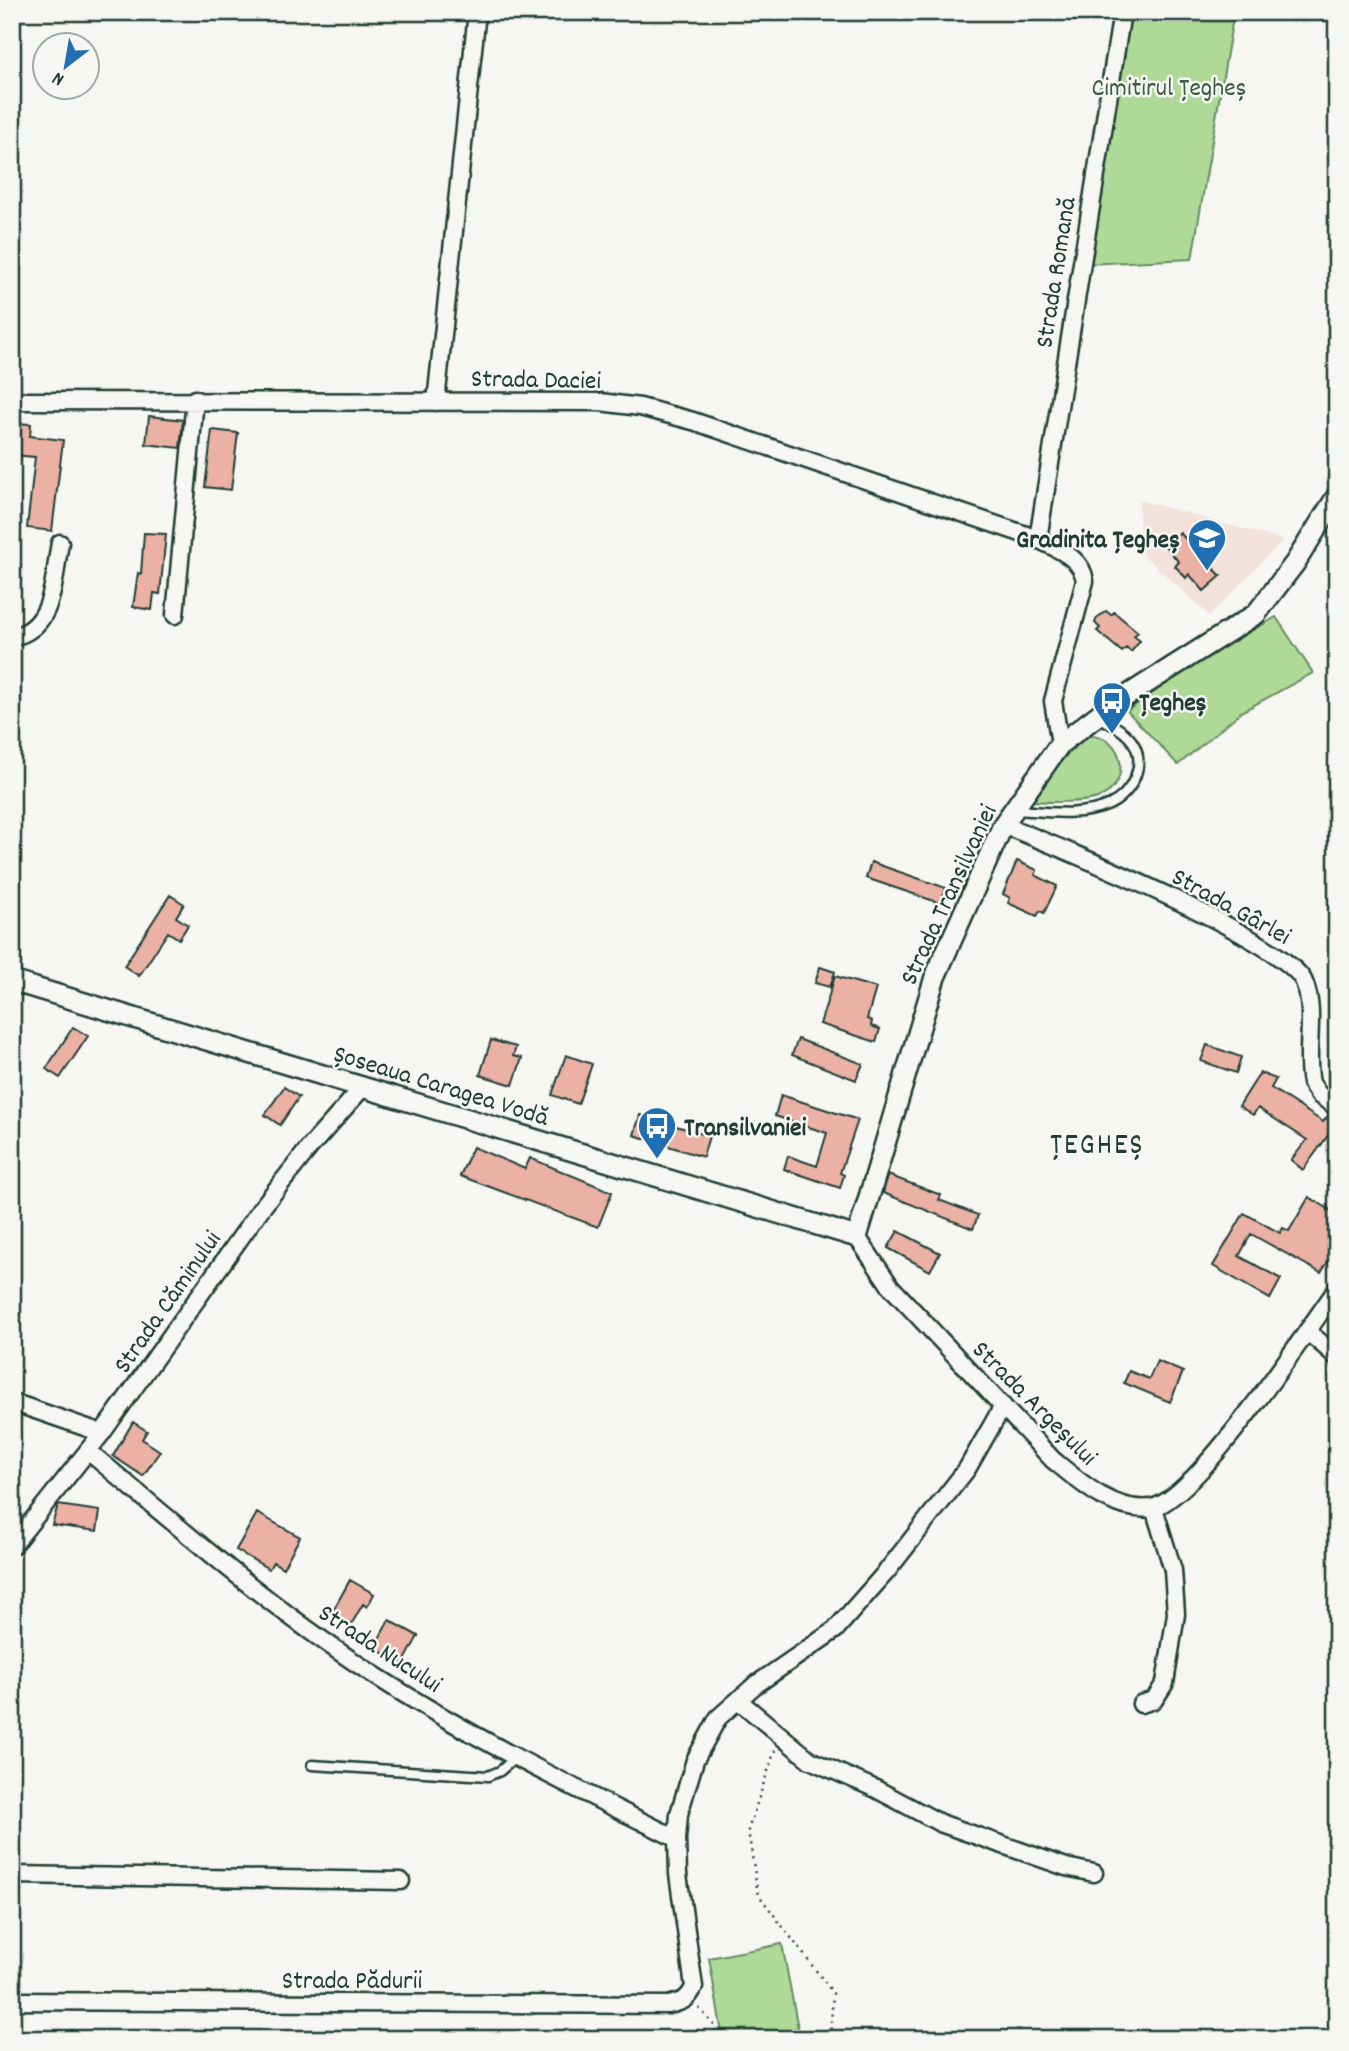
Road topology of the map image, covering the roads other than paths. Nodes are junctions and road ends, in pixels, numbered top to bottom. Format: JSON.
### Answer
{"nodes":[{"id":1,"x":477,"y":12,"type":"edge"},
{"id":2,"x":1122,"y":12,"type":"edge"},
{"id":3,"x":195,"y":399,"type":"junction"},
{"id":4,"x":12,"y":401,"type":"edge"},
{"id":5,"x":436,"y":402,"type":"junction"},
{"id":6,"x":1337,"y":496,"type":"edge"},
{"id":7,"x":1038,"y":539,"type":"junction"},
{"id":8,"x":60,"y":543,"type":"dead end"},
{"id":9,"x":175,"y":615,"type":"dead end"},
{"id":10,"x":12,"y":637,"type":"edge"},
{"id":11,"x":1096,"y":717,"type":"junction"},
{"id":12,"x":1060,"y":744,"type":"junction"},
{"id":13,"x":1008,"y":817,"type":"junction"},
{"id":14,"x":12,"y":981,"type":"edge"},
{"id":15,"x":363,"y":1087,"type":"junction"},
{"id":16,"x":1337,"y":1107,"type":"edge"},
{"id":17,"x":856,"y":1237,"type":"junction"},
{"id":18,"x":1337,"y":1289,"type":"edge"},
{"id":19,"x":1307,"y":1331,"type":"junction"},
{"id":20,"x":1337,"y":1357,"type":"edge"},
{"id":21,"x":12,"y":1402,"type":"edge"},
{"id":22,"x":1003,"y":1406,"type":"junction"},
{"id":23,"x":102,"y":1433,"type":"junction"},
{"id":24,"x":88,"y":1451,"type":"junction"},
{"id":25,"x":1154,"y":1508,"type":"junction"},
{"id":26,"x":12,"y":1546,"type":"edge"},
{"id":27,"x":738,"y":1700,"type":"junction"},
{"id":28,"x":1141,"y":1704,"type":"dead end"},
{"id":29,"x":515,"y":1758,"type":"junction"},
{"id":30,"x":312,"y":1765,"type":"dead end"},
{"id":31,"x":677,"y":1839,"type":"junction"},
{"id":32,"x":1094,"y":1873,"type":"dead end"},
{"id":33,"x":12,"y":1875,"type":"edge"},
{"id":34,"x":401,"y":1881,"type":"dead end"},
{"id":35,"x":12,"y":2001,"type":"edge"}],
"edges":[{"from":1,"to":5,"type":"street"},
{"from":2,"to":7,"type":"street","name":"Strada Romană"},
{"from":3,"to":4,"type":"street","name":"Strada Daciei"},
{"from":3,"to":5,"type":"street","name":"Strada Daciei"},
{"from":3,"to":9,"type":"street"},
{"from":5,"to":7,"type":"street","name":"Strada Daciei"},
{"from":6,"to":11,"type":"street","name":"Strada Transilvaniei"},
{"from":7,"to":12,"type":"street","name":"Strada Daciei"},
{"from":8,"to":10,"type":"street"},
{"from":11,"to":12,"type":"street","name":"Strada Transilvaniei"},
{"from":11,"to":13,"type":"lane"},
{"from":12,"to":13,"type":"street","name":"Strada Transilvaniei"},
{"from":13,"to":16,"type":"street","name":"Strada Gârlei"},
{"from":13,"to":17,"type":"street","name":"Strada Transilvaniei"},
{"from":14,"to":15,"type":"street","name":"Șoseaua Caragea Vodă"},
{"from":15,"to":17,"type":"street","name":"Șoseaua Caragea Vodă"},
{"from":15,"to":23,"type":"street","name":"Strada Căminului"},
{"from":17,"to":22,"type":"street","name":"Strada Argeșului"},
{"from":18,"to":19,"type":"street"},
{"from":19,"to":20,"type":"street"},
{"from":19,"to":25,"type":"street"},
{"from":21,"to":23,"type":"street"},
{"from":22,"to":25,"type":"street","name":"Strada Argeșului"},
{"from":22,"to":27,"type":"street"},
{"from":23,"to":24,"type":"street","name":"Strada Căminului"},
{"from":24,"to":26,"type":"street","name":"Strada Căminului"},
{"from":24,"to":29,"type":"street","name":"Strada Nucului"},
{"from":25,"to":28,"type":"street"},
{"from":27,"to":31,"type":"street"},
{"from":27,"to":32,"type":"street"},
{"from":29,"to":30,"type":"lane"},
{"from":29,"to":31,"type":"street","name":"Strada Nucului"},
{"from":31,"to":35,"type":"street","name":"Strada Pădurii"},
{"from":33,"to":34,"type":"street"}]}
